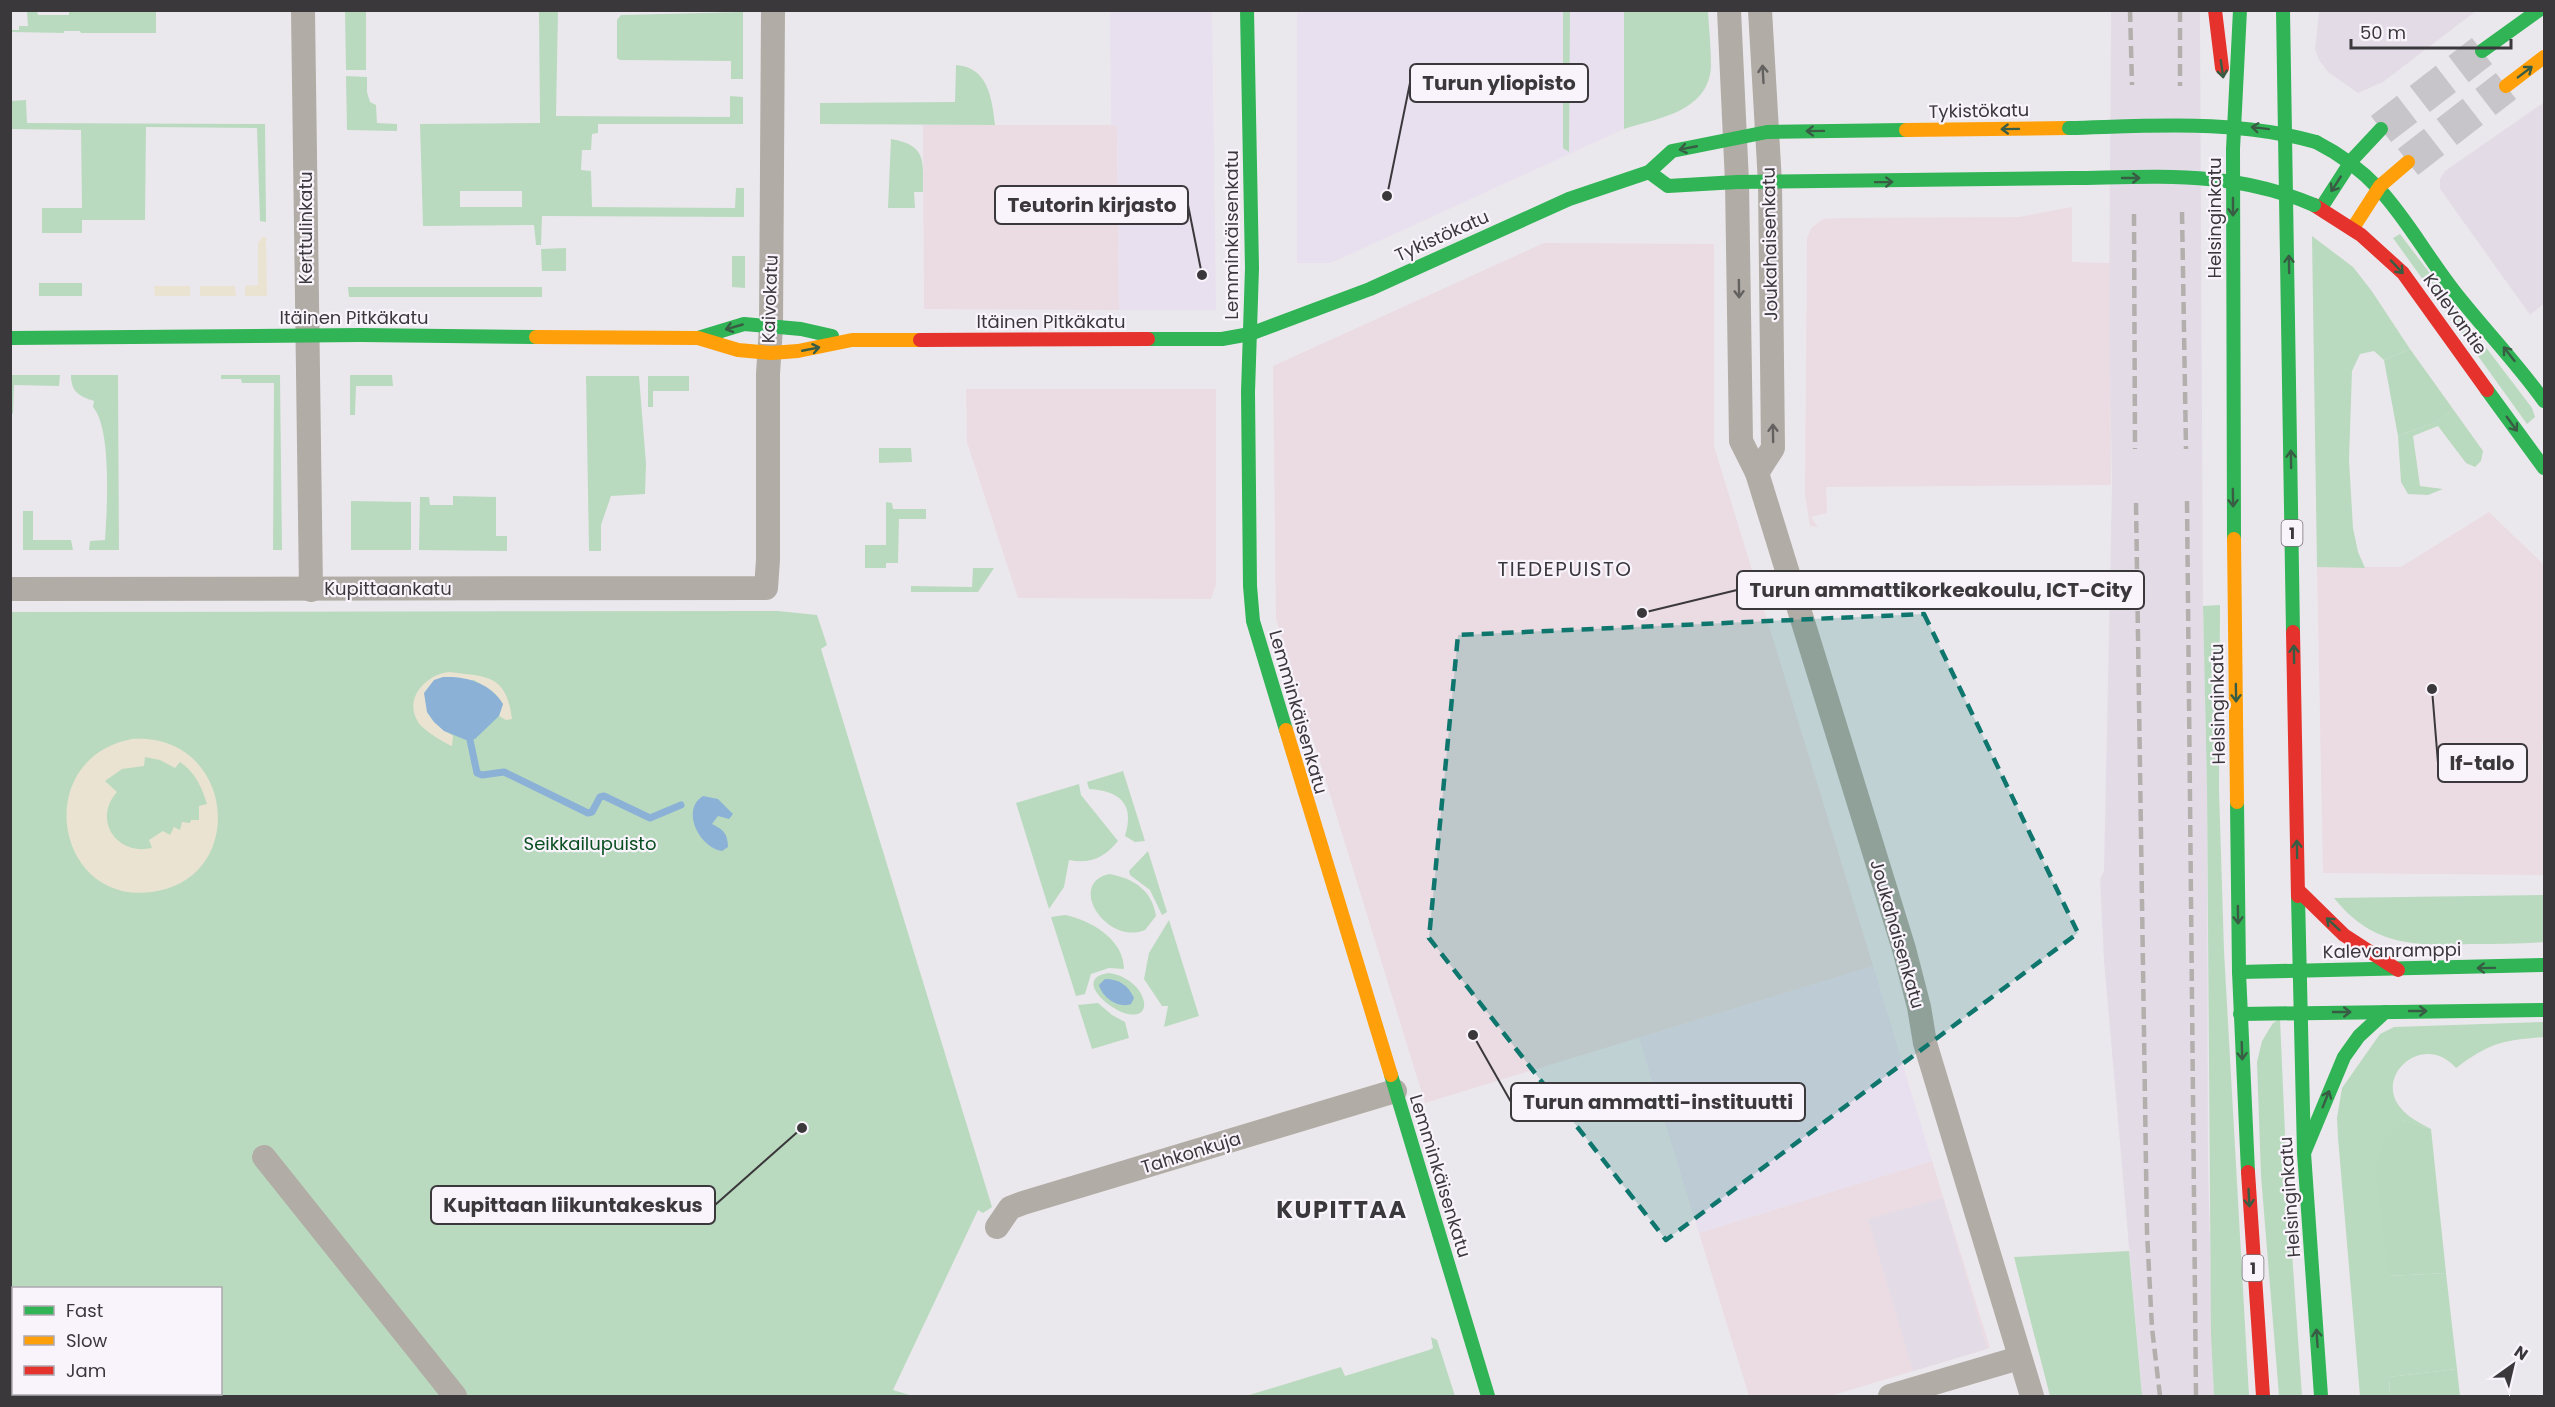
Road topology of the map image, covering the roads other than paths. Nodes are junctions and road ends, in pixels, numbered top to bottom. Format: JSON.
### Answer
{"nodes":[{"id":1,"x":303,"y":10,"type":"edge"},
{"id":2,"x":773,"y":10,"type":"edge"},
{"id":3,"x":1248,"y":10,"type":"edge"},
{"id":4,"x":1730,"y":10,"type":"edge"},
{"id":5,"x":1760,"y":10,"type":"edge"},
{"id":6,"x":2215,"y":10,"type":"edge"},
{"id":7,"x":2240,"y":10,"type":"edge"},
{"id":8,"x":2283,"y":10,"type":"edge"},
{"id":9,"x":2297,"y":10,"type":"edge"},
{"id":10,"x":2539,"y":10,"type":"edge"},
{"id":11,"x":2482,"y":51,"type":"tunnel mouth"},
{"id":12,"x":2544,"y":57,"type":"edge"},
{"id":13,"x":2506,"y":86,"type":"tunnel mouth"},
{"id":14,"x":2285,"y":95,"type":"junction"},
{"id":15,"x":2381,"y":129,"type":"tunnel mouth"},
{"id":16,"x":1767,"y":132,"type":"junction"},
{"id":17,"x":1735,"y":139,"type":"junction"},
{"id":18,"x":2316,"y":142,"type":"joint"},
{"id":19,"x":2233,"y":149,"type":"junction"},
{"id":20,"x":2352,"y":160,"type":"junction"},
{"id":21,"x":2408,"y":162,"type":"tunnel mouth"},
{"id":22,"x":1649,"y":172,"type":"junction"},
{"id":23,"x":1737,"y":182,"type":"junction"},
{"id":24,"x":1770,"y":183,"type":"junction"},
{"id":25,"x":2380,"y":186,"type":"junction"},
{"id":26,"x":2317,"y":206,"type":"junction"},
{"id":27,"x":2353,"y":228,"type":"junction"},
{"id":28,"x":771,"y":327,"type":"junction"},
{"id":29,"x":1250,"y":334,"type":"junction"},
{"id":30,"x":308,"y":336,"type":"junction"},
{"id":31,"x":10,"y":338,"type":"edge"},
{"id":32,"x":698,"y":338,"type":"junction"},
{"id":33,"x":852,"y":340,"type":"junction"},
{"id":34,"x":769,"y":353,"type":"junction"},
{"id":35,"x":2544,"y":400,"type":"edge"},
{"id":36,"x":2544,"y":468,"type":"edge"},
{"id":37,"x":1757,"y":473,"type":"junction"},
{"id":38,"x":766,"y":588,"type":"joint"},
{"id":39,"x":10,"y":589,"type":"edge"},
{"id":40,"x":311,"y":590,"type":"junction"},
{"id":41,"x":2298,"y":890,"type":"junction"},
{"id":42,"x":2544,"y":965,"type":"edge"},
{"id":43,"x":2398,"y":970,"type":"junction"},
{"id":44,"x":2299,"y":971,"type":"junction"},
{"id":45,"x":2239,"y":972,"type":"junction"},
{"id":46,"x":2544,"y":1010,"type":"edge"},
{"id":47,"x":2385,"y":1011,"type":"junction"},
{"id":48,"x":2300,"y":1012,"type":"junction"},
{"id":49,"x":2240,"y":1014,"type":"junction"},
{"id":50,"x":1395,"y":1091,"type":"junction"},
{"id":51,"x":2304,"y":1153,"type":"junction"},
{"id":52,"x":264,"y":1157,"type":"dead end"},
{"id":53,"x":997,"y":1227,"type":"dead end"},
{"id":54,"x":2019,"y":1358,"type":"junction"},
{"id":55,"x":454,"y":1396,"type":"edge"},
{"id":56,"x":1488,"y":1396,"type":"edge"},
{"id":57,"x":1890,"y":1396,"type":"edge"},
{"id":58,"x":2032,"y":1396,"type":"edge"},
{"id":59,"x":2263,"y":1396,"type":"edge"},
{"id":60,"x":2321,"y":1396,"type":"edge"}],
"edges":[{"from":1,"to":30,"type":"street","name":"Kerttulinkatu"},
{"from":2,"to":28,"type":"street","name":"Kaivokatu"},
{"from":3,"to":29,"type":"main road","name":"Lemminkäisenkatu"},
{"from":4,"to":17,"type":"street","name":"Joukahaisenkatu"},
{"from":16,"to":5,"type":"street","name":"Joukahaisenkatu","one_way":true},
{"from":6,"to":19,"type":"main road","one_way":true},
{"from":7,"to":19,"type":"main road","name":"Helsinginkatu","number":"1"},
{"from":8,"to":14,"type":"main road","name":"Helsinginkatu","number":"1"},
{"from":9,"to":14,"type":"main road","name":"Helsinginkatu","number":"1"},
{"from":10,"to":11,"type":"main road"},
{"from":13,"to":12,"type":"main road","one_way":true},
{"from":41,"to":14,"type":"main road","name":"Helsinginkatu","number":"1","one_way":true},
{"from":15,"to":20,"type":"main road"},
{"from":16,"to":17,"type":"main road","name":"Tykistökatu"},
{"from":18,"to":16,"type":"main road","name":"Tykistökatu","one_way":true,"bridge":true},
{"from":16,"to":24,"type":"street","name":"Joukahaisenkatu"},
{"from":17,"to":22,"type":"main road","name":"Tykistökatu","one_way":true},
{"from":17,"to":23,"type":"street","name":"Joukahaisenkatu"},
{"from":18,"to":20,"type":"main road","name":"Kalevantie"},
{"from":19,"to":45,"type":"main road","name":"Helsinginkatu","number":"1","one_way":true},
{"from":20,"to":25,"type":"main road","name":"Kalevantie"},
{"from":20,"to":26,"type":"main road","one_way":true},
{"from":21,"to":25,"type":"main road"},
{"from":22,"to":23,"type":"main road"},
{"from":22,"to":29,"type":"main road","name":"Tykistökatu"},
{"from":23,"to":24,"type":"main road"},
{"from":23,"to":37,"type":"street","name":"Joukahaisenkatu","one_way":true},
{"from":24,"to":26,"type":"main road","one_way":true,"bridge":true},
{"from":37,"to":24,"type":"street","name":"Joukahaisenkatu","one_way":true},
{"from":25,"to":27,"type":"main road"},
{"from":35,"to":25,"type":"main road","name":"Kalevantie","one_way":true},
{"from":26,"to":27,"type":"main road","name":"Kalevantie"},
{"from":27,"to":36,"type":"main road","name":"Kalevantie","one_way":true},
{"from":28,"to":32,"type":"main road","name":"Itäinen Pitkäkatu","one_way":true},
{"from":28,"to":33,"type":"main road","name":"Itäinen Pitkäkatu"},
{"from":28,"to":34,"type":"street","name":"Kaivokatu"},
{"from":29,"to":33,"type":"main road","name":"Itäinen Pitkäkatu"},
{"from":29,"to":50,"type":"main road","name":"Lemminkäisenkatu"},
{"from":30,"to":31,"type":"main road","name":"Itäinen Pitkäkatu"},
{"from":30,"to":32,"type":"main road","name":"Itäinen Pitkäkatu"},
{"from":30,"to":40,"type":"street","name":"Kerttulinkatu"},
{"from":32,"to":34,"type":"main road","name":"Itäinen Pitkäkatu"},
{"from":34,"to":33,"type":"main road","name":"Itäinen Pitkäkatu","one_way":true},
{"from":34,"to":38,"type":"street","name":"Kaivokatu"},
{"from":37,"to":54,"type":"street","name":"Joukahaisenkatu"},
{"from":38,"to":40,"type":"street","name":"Kupittaankatu"},
{"from":39,"to":40,"type":"street","name":"Kupittaankatu"},
{"from":43,"to":41,"type":"main road","one_way":true},
{"from":41,"to":44,"type":"main road","name":"Helsinginkatu","number":"1"},
{"from":42,"to":43,"type":"main road","name":"Kalevanramppi","one_way":true},
{"from":43,"to":44,"type":"main road","name":"Kalevanramppi"},
{"from":44,"to":45,"type":"main road","name":"Kalevanramppi"},
{"from":44,"to":48,"type":"main road","name":"Helsinginkatu","number":"1"},
{"from":45,"to":49,"type":"main road","name":"Helsinginkatu","number":"1"},
{"from":47,"to":46,"type":"main road","one_way":true},
{"from":48,"to":47,"type":"main road","one_way":true},
{"from":51,"to":47,"type":"main road","one_way":true},
{"from":48,"to":49,"type":"main road"},
{"from":48,"to":51,"type":"main road","name":"Helsinginkatu","number":"1"},
{"from":49,"to":59,"type":"main road","name":"Helsinginkatu","number":"1","one_way":true},
{"from":50,"to":53,"type":"street","name":"Tahkonkuja"},
{"from":50,"to":56,"type":"main road","name":"Lemminkäisenkatu"},
{"from":60,"to":51,"type":"main road","name":"Helsinginkatu","number":"1","one_way":true},
{"from":52,"to":55,"type":"street"},
{"from":54,"to":57,"type":"street"},
{"from":54,"to":58,"type":"street","name":"Joukahaisenkatu"}]}
